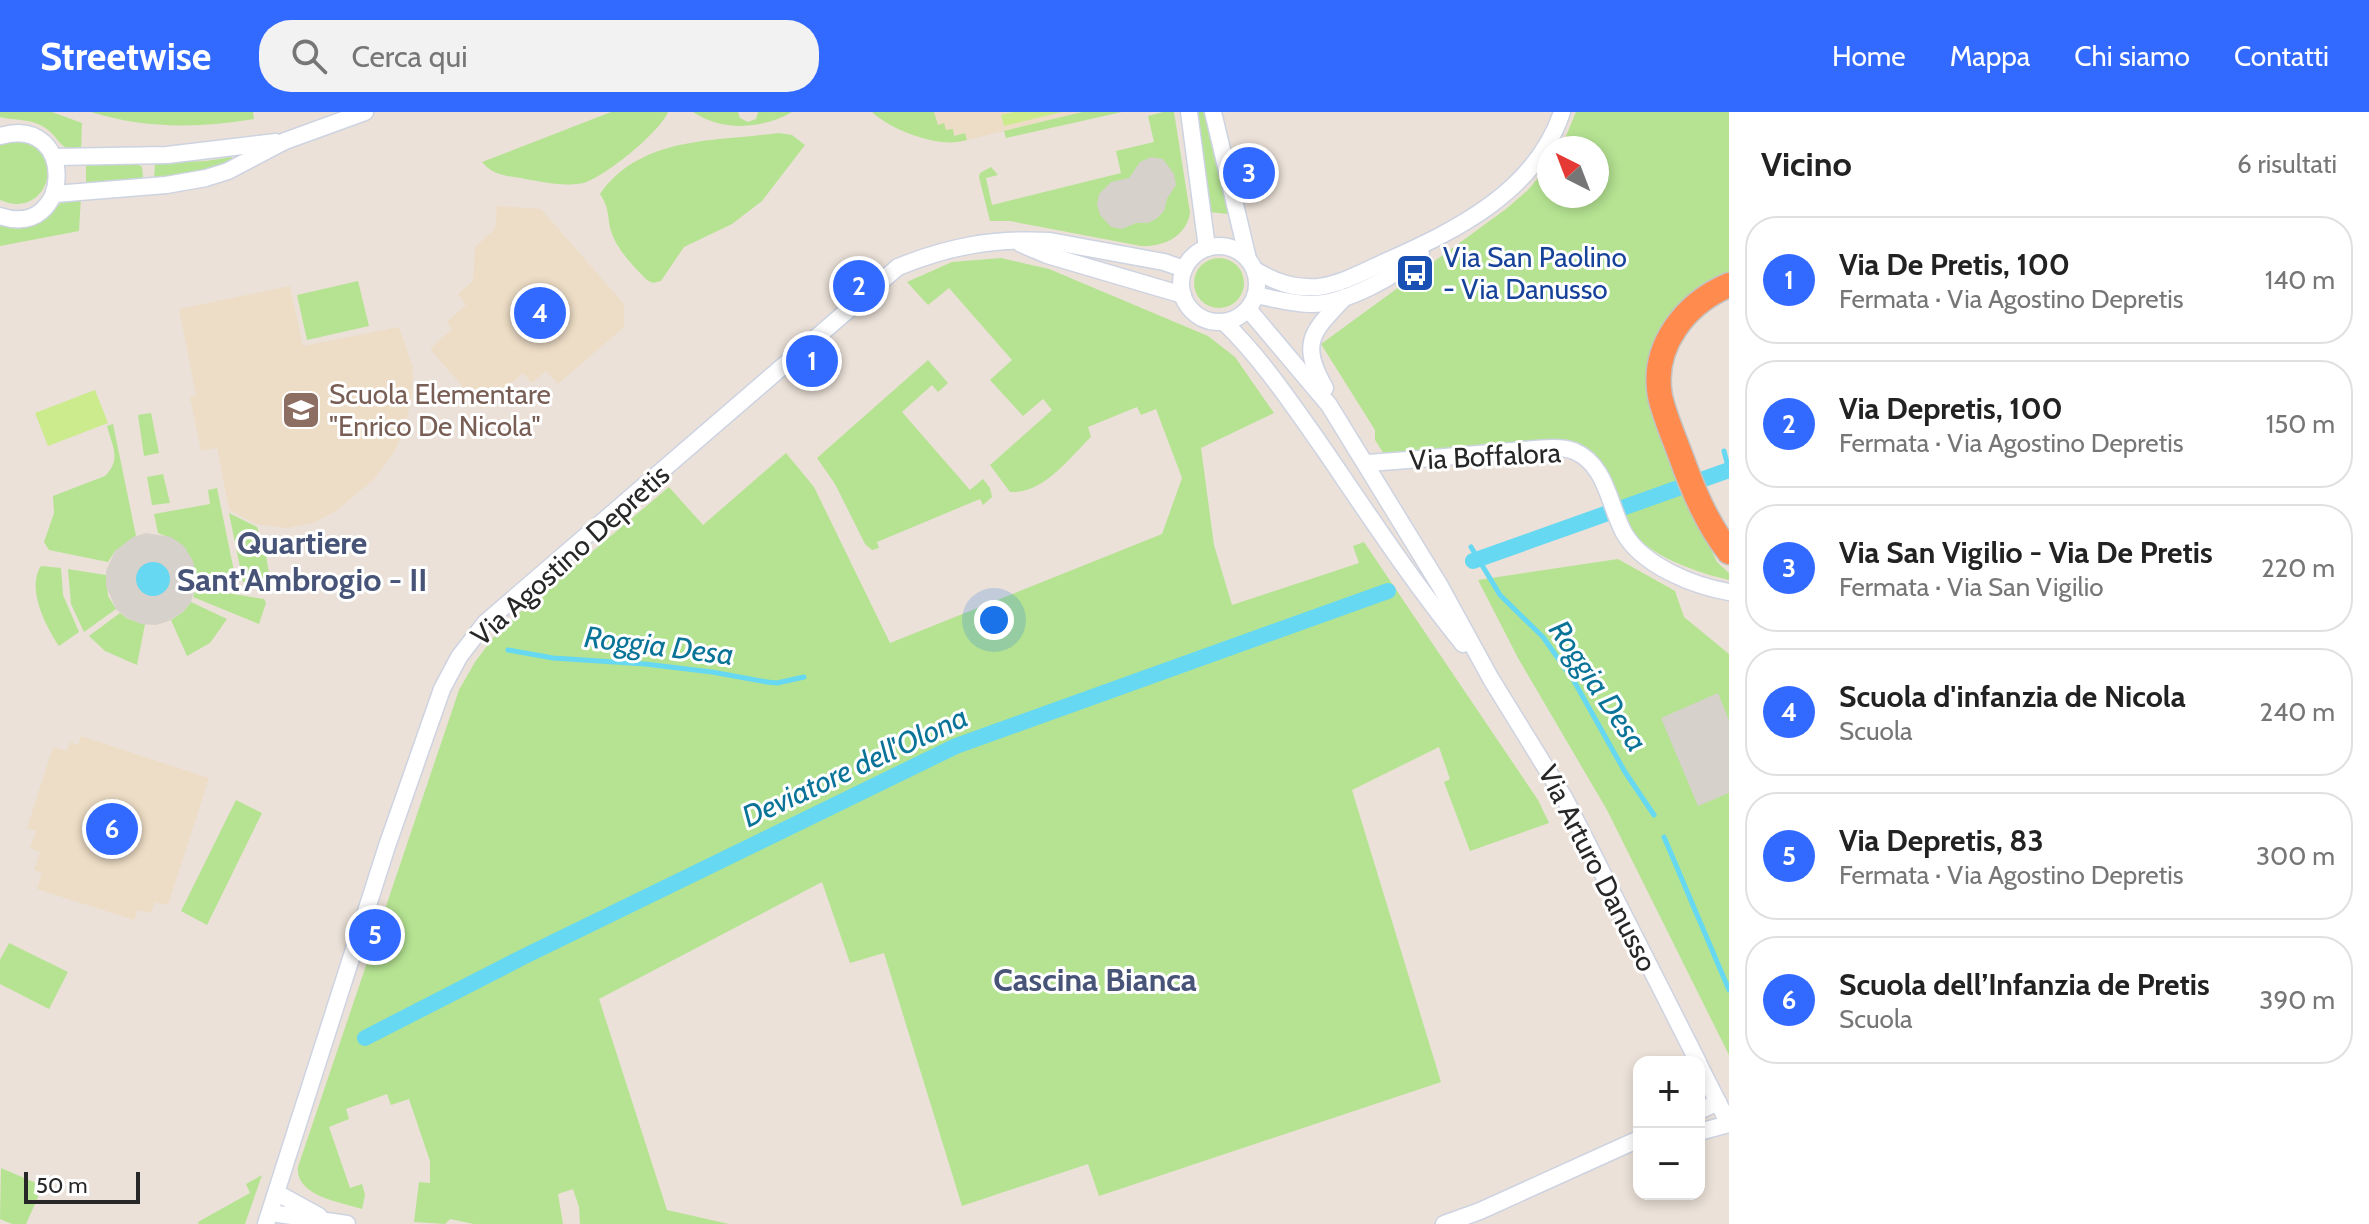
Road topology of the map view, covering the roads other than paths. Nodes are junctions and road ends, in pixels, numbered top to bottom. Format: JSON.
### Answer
{"nodes":[{"id":1,"x":365,"y":112,"type":"edge"},
{"id":2,"x":1189,"y":112,"type":"edge"},
{"id":3,"x":1213,"y":112,"type":"edge"},
{"id":4,"x":1562,"y":112,"type":"edge"},
{"id":5,"x":3,"y":132,"type":"edge"},
{"id":6,"x":285,"y":141,"type":"junction"},
{"id":7,"x":54,"y":157,"type":"junction"},
{"id":8,"x":55,"y":194,"type":"junction"},
{"id":9,"x":0,"y":216,"type":"edge"},
{"id":10,"x":1444,"y":233,"type":"junction"},
{"id":11,"x":1016,"y":241,"type":"junction"},
{"id":12,"x":1207,"y":248,"type":"junction"},
{"id":13,"x":1252,"y":265,"type":"junction"},
{"id":14,"x":1184,"y":269,"type":"junction"},
{"id":15,"x":1729,"y":285,"type":"edge"},
{"id":16,"x":1183,"y":295,"type":"junction"},
{"id":17,"x":1345,"y":297,"type":"junction"},
{"id":18,"x":1252,"y":302,"type":"junction"},
{"id":19,"x":1224,"y":322,"type":"junction"},
{"id":20,"x":1329,"y":405,"type":"junction"},
{"id":21,"x":1297,"y":412,"type":"junction"},
{"id":22,"x":1366,"y":463,"type":"junction"},
{"id":23,"x":1729,"y":552,"type":"edge"},
{"id":24,"x":1729,"y":592,"type":"edge"},
{"id":25,"x":1491,"y":679,"type":"junction"},
{"id":26,"x":1694,"y":1056,"type":"edge"},
{"id":27,"x":1705,"y":1077,"type":"edge"},
{"id":28,"x":1718,"y":1102,"type":"junction"},
{"id":29,"x":1705,"y":1108,"type":"edge"},
{"id":30,"x":1729,"y":1124,"type":"edge"},
{"id":31,"x":1705,"y":1130,"type":"edge"},
{"id":32,"x":1633,"y":1142,"type":"edge"},
{"id":33,"x":1633,"y":1151,"type":"edge"},
{"id":34,"x":1596,"y":1160,"type":"junction"},
{"id":35,"x":277,"y":1193,"type":"junction"},
{"id":36,"x":269,"y":1218,"type":"edge"},
{"id":37,"x":327,"y":1220,"type":"junction"},
{"id":38,"x":347,"y":1224,"type":"edge"},
{"id":39,"x":1444,"y":1224,"type":"edge"}],
"edges":[{"from":1,"to":6,"type":"street"},
{"from":2,"to":12,"type":"street"},
{"from":3,"to":13,"type":"street"},
{"from":4,"to":10,"type":"street"},
{"from":5,"to":7,"type":"street"},
{"from":6,"to":7,"type":"street"},
{"from":6,"to":8,"type":"street"},
{"from":7,"to":8,"type":"street"},
{"from":8,"to":9,"type":"street"},
{"from":10,"to":13,"type":"street"},
{"from":10,"to":17,"type":"street"},
{"from":11,"to":14,"type":"street","name":"Via Agostino Depretis"},
{"from":11,"to":16,"type":"street","name":"Via Agostino Depretis"},
{"from":11,"to":35,"type":"street","name":"Via Agostino Depretis"},
{"from":12,"to":13,"type":"street"},
{"from":12,"to":14,"type":"street"},
{"from":13,"to":18,"type":"street"},
{"from":14,"to":16,"type":"street"},
{"from":15,"to":23,"type":"highway"},
{"from":16,"to":19,"type":"street"},
{"from":17,"to":18,"type":"street"},
{"from":17,"to":20,"type":"street"},
{"from":18,"to":19,"type":"street"},
{"from":18,"to":20,"type":"street","name":"Via Arturo Danusso"},
{"from":19,"to":21,"type":"street","name":"Via Arturo Danusso"},
{"from":20,"to":21,"type":"street"},
{"from":20,"to":22,"type":"street","name":"Via Arturo Danusso"},
{"from":21,"to":25,"type":"street","name":"Via Arturo Danusso"},
{"from":22,"to":24,"type":"street","name":"Via Boffalora"},
{"from":22,"to":25,"type":"street","name":"Via Arturo Danusso"},
{"from":25,"to":26,"type":"street","name":"Via Arturo Danusso"},
{"from":27,"to":28,"type":"street","name":"Via Arturo Danusso"},
{"from":28,"to":29,"type":"street"},
{"from":28,"to":30,"type":"street","name":"Via Arturo Danusso"},
{"from":30,"to":31,"type":"street"},
{"from":32,"to":34,"type":"street"},
{"from":33,"to":34,"type":"street"},
{"from":34,"to":39,"type":"street"},
{"from":35,"to":36,"type":"street","name":"Via Agostino Depretis"},
{"from":35,"to":37,"type":"street"},
{"from":36,"to":37,"type":"street"},
{"from":37,"to":38,"type":"street"}]}
